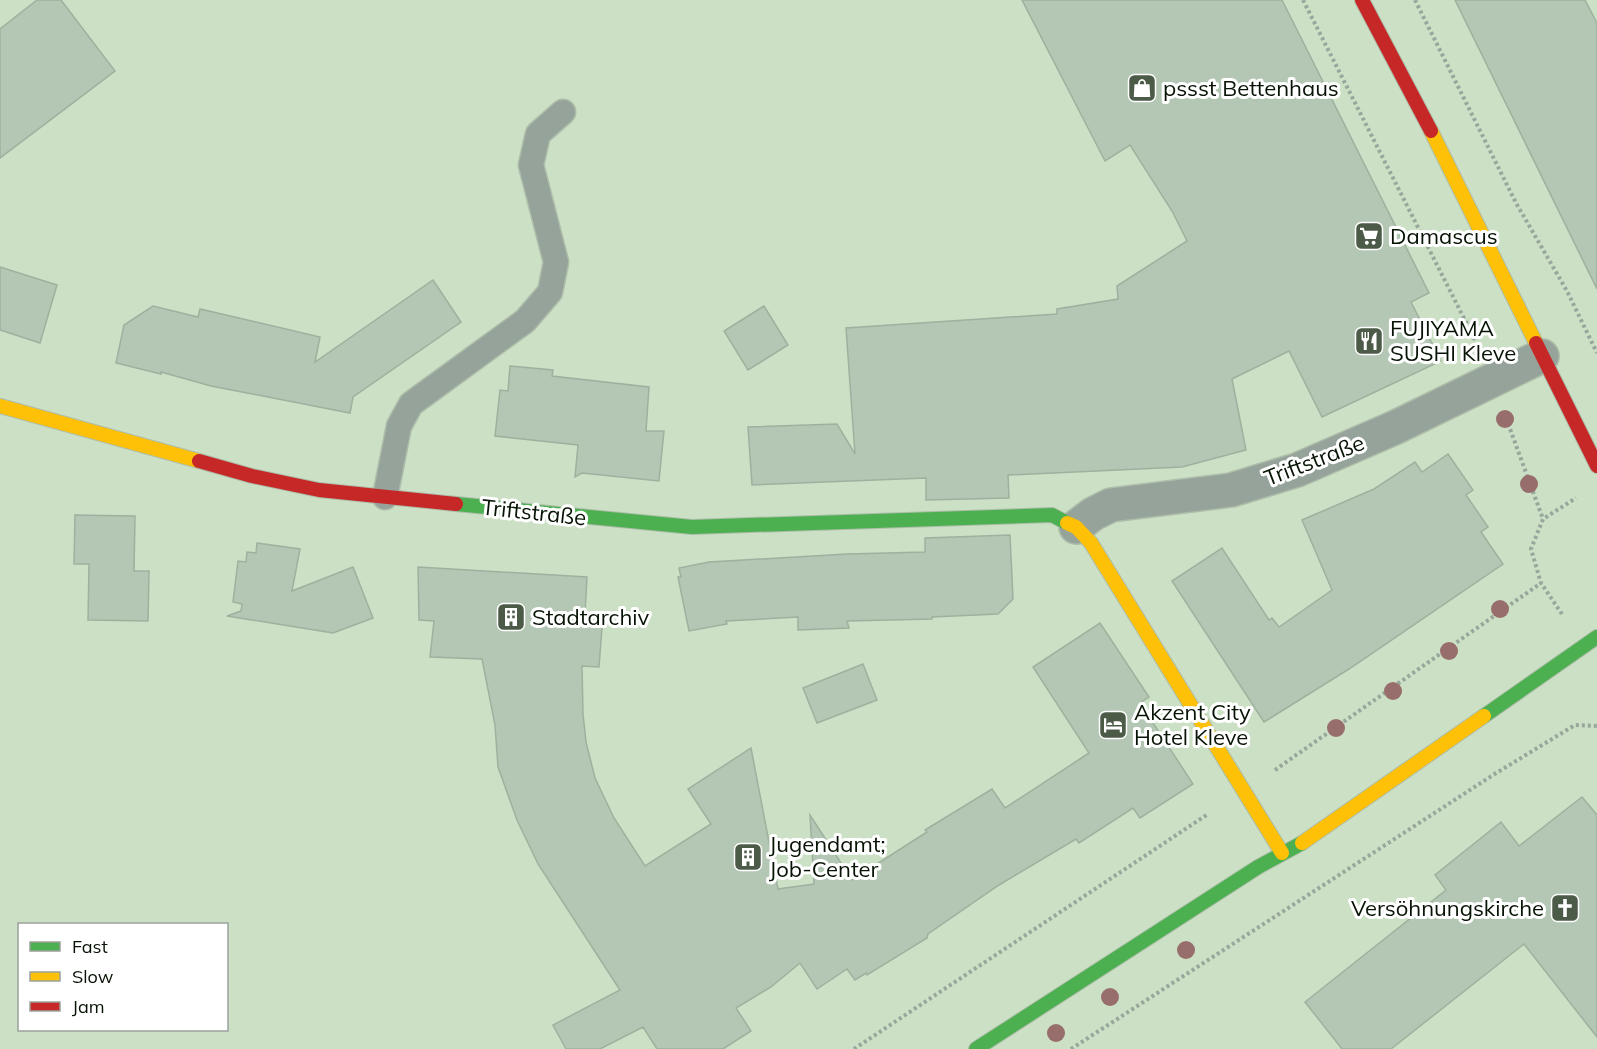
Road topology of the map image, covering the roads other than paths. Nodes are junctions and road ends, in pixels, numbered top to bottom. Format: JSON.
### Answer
{"nodes":[{"id":1,"x":1362,"y":0,"type":"edge"},
{"id":2,"x":563,"y":111,"type":"dead end"},
{"id":3,"x":1542,"y":356,"type":"junction"},
{"id":4,"x":0,"y":406,"type":"edge"},
{"id":5,"x":1597,"y":466,"type":"edge"},
{"id":6,"x":384,"y":497,"type":"junction"},
{"id":7,"x":1076,"y":527,"type":"junction"},
{"id":8,"x":1597,"y":637,"type":"edge"},
{"id":9,"x":1282,"y":853,"type":"junction"},
{"id":10,"x":976,"y":1049,"type":"edge"}],
"edges":[{"from":1,"to":3,"type":"street"},
{"from":2,"to":6,"type":"lane"},
{"from":3,"to":5,"type":"street"},
{"from":3,"to":7,"type":"street","name":"Triftstraße"},
{"from":4,"to":6,"type":"street","name":"Triftstraße"},
{"from":6,"to":7,"type":"street","name":"Triftstraße"},
{"from":7,"to":9,"type":"street","name":"Triftstraße"},
{"from":8,"to":9,"type":"street"},
{"from":9,"to":10,"type":"street"}]}
